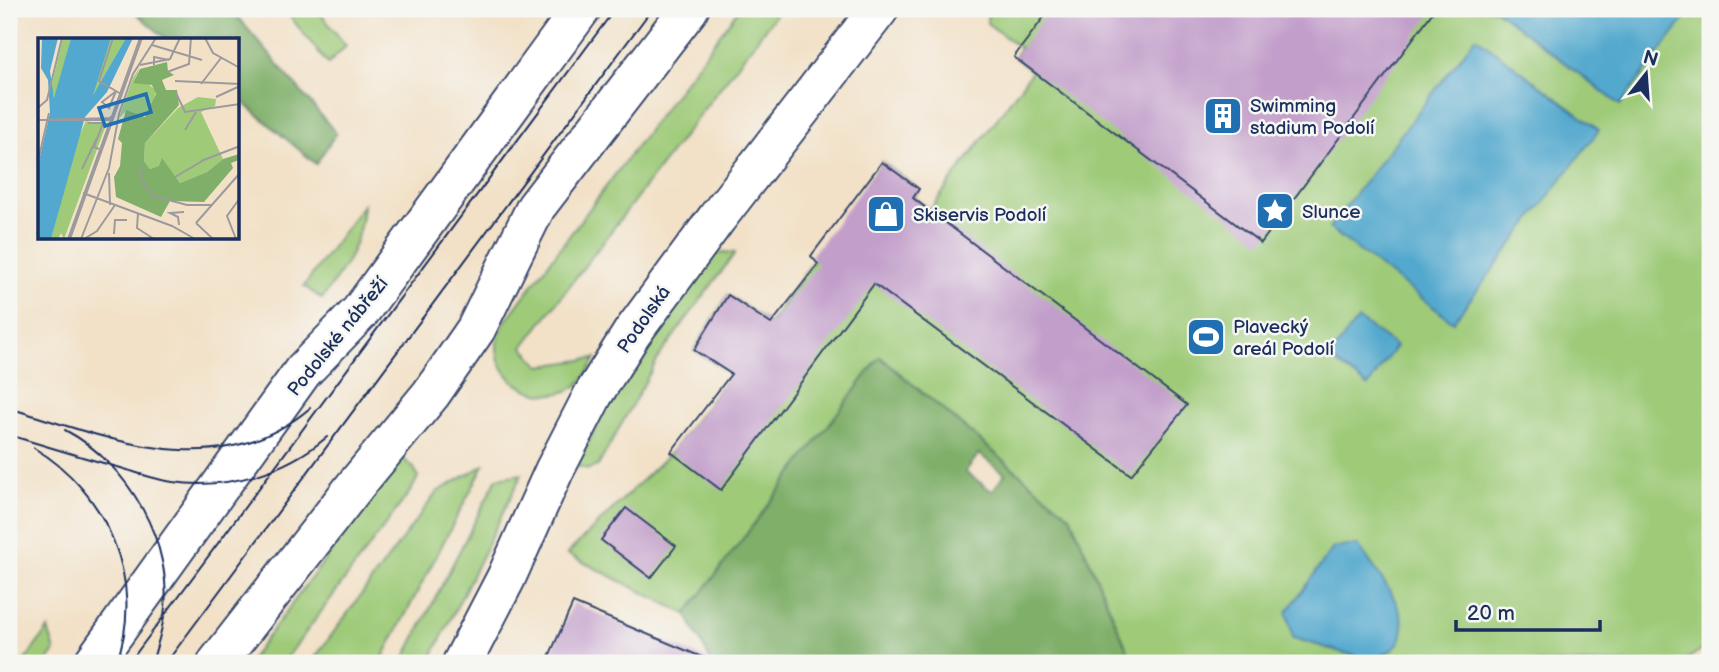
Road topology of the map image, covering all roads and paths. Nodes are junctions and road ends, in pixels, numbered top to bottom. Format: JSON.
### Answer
{"nodes":[{"id":1,"x":581,"y":9,"type":"edge"},
{"id":2,"x":689,"y":9,"type":"edge"},
{"id":3,"x":879,"y":9,"type":"edge"},
{"id":4,"x":93,"y":663,"type":"edge"},
{"id":5,"x":217,"y":663,"type":"edge"},
{"id":6,"x":462,"y":663,"type":"edge"}],
"edges":[{"from":1,"to":4,"type":"main road","name":"Podolské nábřeží"},
{"from":2,"to":5,"type":"main road"},
{"from":3,"to":6,"type":"main road","name":"Podolská"}]}
